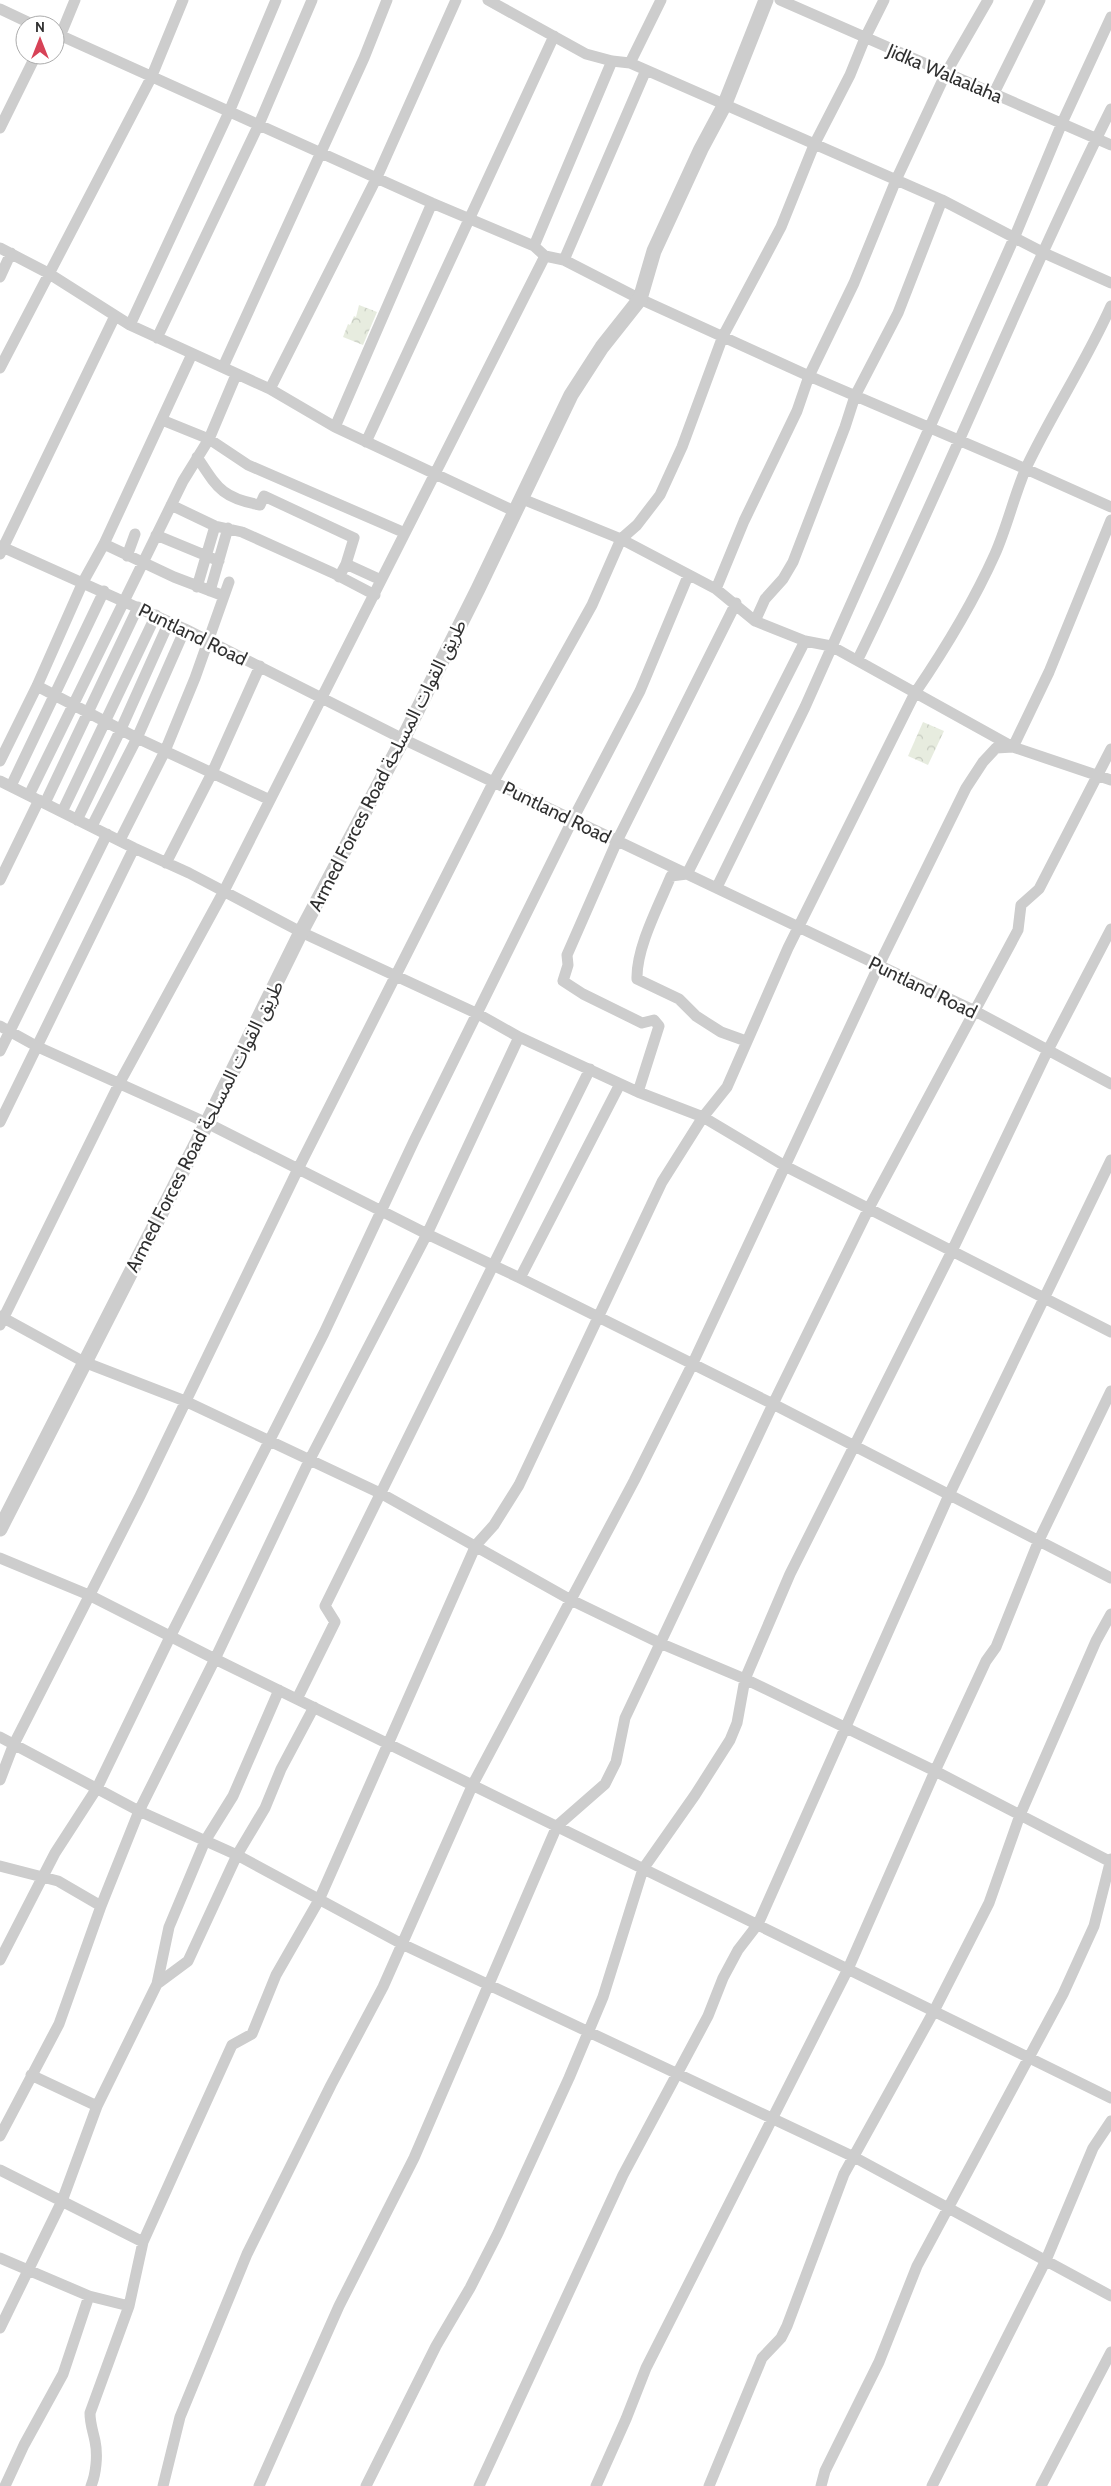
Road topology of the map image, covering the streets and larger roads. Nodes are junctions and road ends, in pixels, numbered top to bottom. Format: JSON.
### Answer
{"nodes":[{"id":1,"x":76,"y":0,"type":"edge"},
{"id":2,"x":183,"y":0,"type":"edge"},
{"id":3,"x":276,"y":0,"type":"edge"},
{"id":4,"x":312,"y":0,"type":"edge"},
{"id":5,"x":386,"y":0,"type":"edge"},
{"id":6,"x":456,"y":0,"type":"edge"},
{"id":7,"x":488,"y":0,"type":"edge"},
{"id":8,"x":661,"y":0,"type":"edge"},
{"id":9,"x":766,"y":0,"type":"edge"},
{"id":10,"x":780,"y":0,"type":"edge"},
{"id":11,"x":884,"y":0,"type":"edge"},
{"id":12,"x":988,"y":0,"type":"edge"},
{"id":13,"x":1040,"y":0,"type":"edge"},
{"id":14,"x":0,"y":9,"type":"edge"},
{"id":15,"x":15,"y":16,"type":"edge"},
{"id":16,"x":1111,"y":18,"type":"edge"},
{"id":17,"x":65,"y":20,"type":"edge"},
{"id":18,"x":65,"y":36,"type":"edge"},
{"id":19,"x":554,"y":36,"type":"junction"},
{"id":20,"x":865,"y":38,"type":"junction"},
{"id":21,"x":612,"y":61,"type":"junction"},
{"id":22,"x":630,"y":63,"type":"junction"},
{"id":23,"x":31,"y":65,"type":"edge"},
{"id":24,"x":646,"y":70,"type":"junction"},
{"id":25,"x":946,"y":73,"type":"junction"},
{"id":26,"x":151,"y":78,"type":"junction"},
{"id":27,"x":994,"y":93,"type":"junction"},
{"id":28,"x":724,"y":106,"type":"junction"},
{"id":29,"x":1111,"y":109,"type":"edge"},
{"id":30,"x":229,"y":112,"type":"junction"},
{"id":31,"x":1062,"y":123,"type":"junction"},
{"id":32,"x":259,"y":124,"type":"junction"},
{"id":33,"x":0,"y":128,"type":"edge"},
{"id":34,"x":1096,"y":138,"type":"junction"},
{"id":35,"x":814,"y":145,"type":"junction"},
{"id":36,"x":1111,"y":145,"type":"edge"},
{"id":37,"x":320,"y":151,"type":"junction"},
{"id":38,"x":377,"y":178,"type":"junction"},
{"id":39,"x":896,"y":180,"type":"junction"},
{"id":40,"x":942,"y":200,"type":"junction"},
{"id":41,"x":432,"y":203,"type":"junction"},
{"id":42,"x":470,"y":218,"type":"junction"},
{"id":43,"x":1015,"y":236,"type":"junction"},
{"id":44,"x":534,"y":246,"type":"junction"},
{"id":45,"x":0,"y":248,"type":"edge"},
{"id":46,"x":11,"y":253,"type":"junction"},
{"id":47,"x":1044,"y":253,"type":"junction"},
{"id":48,"x":545,"y":256,"type":"junction"},
{"id":49,"x":564,"y":260,"type":"junction"},
{"id":50,"x":48,"y":273,"type":"junction"},
{"id":51,"x":0,"y":277,"type":"edge"},
{"id":52,"x":1111,"y":283,"type":"edge"},
{"id":53,"x":640,"y":299,"type":"junction"},
{"id":54,"x":1111,"y":306,"type":"edge"},
{"id":55,"x":115,"y":316,"type":"junction"},
{"id":56,"x":130,"y":325,"type":"junction"},
{"id":57,"x":723,"y":336,"type":"junction"},
{"id":58,"x":157,"y":338,"type":"junction"},
{"id":59,"x":192,"y":354,"type":"junction"},
{"id":60,"x":223,"y":367,"type":"junction"},
{"id":61,"x":0,"y":368,"type":"edge"},
{"id":62,"x":236,"y":375,"type":"junction"},
{"id":63,"x":809,"y":376,"type":"junction"},
{"id":64,"x":270,"y":389,"type":"junction"},
{"id":65,"x":855,"y":396,"type":"junction"},
{"id":66,"x":162,"y":420,"type":"junction"},
{"id":67,"x":335,"y":427,"type":"junction"},
{"id":68,"x":928,"y":428,"type":"junction"},
{"id":69,"x":209,"y":439,"type":"junction"},
{"id":70,"x":958,"y":440,"type":"junction"},
{"id":71,"x":366,"y":442,"type":"junction"},
{"id":72,"x":197,"y":457,"type":"junction"},
{"id":73,"x":1026,"y":469,"type":"junction"},
{"id":74,"x":435,"y":473,"type":"junction"},
{"id":75,"x":273,"y":475,"type":"junction"},
{"id":76,"x":264,"y":496,"type":"junction"},
{"id":77,"x":517,"y":504,"type":"junction"},
{"id":78,"x":171,"y":505,"type":"junction"},
{"id":79,"x":1111,"y":507,"type":"edge"},
{"id":80,"x":1111,"y":520,"type":"edge"},
{"id":81,"x":215,"y":526,"type":"junction"},
{"id":82,"x":228,"y":528,"type":"junction"},
{"id":83,"x":405,"y":533,"type":"junction"},
{"id":84,"x":135,"y":534,"type":"dead end"},
{"id":85,"x":156,"y":535,"type":"junction"},
{"id":86,"x":622,"y":539,"type":"junction"},
{"id":87,"x":104,"y":544,"type":"junction"},
{"id":88,"x":1,"y":549,"type":"edge"},
{"id":89,"x":127,"y":556,"type":"junction"},
{"id":90,"x":205,"y":556,"type":"junction"},
{"id":91,"x":219,"y":561,"type":"junction"},
{"id":92,"x":142,"y":563,"type":"junction"},
{"id":93,"x":346,"y":564,"type":"junction"},
{"id":94,"x":688,"y":576,"type":"junction"},
{"id":95,"x":339,"y":577,"type":"junction"},
{"id":96,"x":381,"y":580,"type":"junction"},
{"id":97,"x":83,"y":582,"type":"junction"},
{"id":98,"x":229,"y":582,"type":"dead end"},
{"id":99,"x":197,"y":587,"type":"junction"},
{"id":100,"x":716,"y":589,"type":"junction"},
{"id":101,"x":104,"y":591,"type":"junction"},
{"id":102,"x":210,"y":591,"type":"junction"},
{"id":103,"x":375,"y":595,"type":"junction"},
{"id":104,"x":224,"y":596,"type":"junction"},
{"id":105,"x":124,"y":600,"type":"junction"},
{"id":106,"x":736,"y":603,"type":"junction"},
{"id":107,"x":138,"y":607,"type":"junction"},
{"id":108,"x":156,"y":615,"type":"junction"},
{"id":109,"x":755,"y":620,"type":"junction"},
{"id":110,"x":169,"y":622,"type":"junction"},
{"id":111,"x":186,"y":629,"type":"junction"},
{"id":112,"x":208,"y":641,"type":"junction"},
{"id":113,"x":805,"y":641,"type":"junction"},
{"id":114,"x":830,"y":646,"type":"junction"},
{"id":115,"x":858,"y":660,"type":"junction"},
{"id":116,"x":260,"y":666,"type":"junction"},
{"id":117,"x":38,"y":686,"type":"junction"},
{"id":118,"x":915,"y":693,"type":"junction"},
{"id":119,"x":56,"y":696,"type":"junction"},
{"id":120,"x":322,"y":698,"type":"junction"},
{"id":121,"x":73,"y":705,"type":"junction"},
{"id":122,"x":89,"y":714,"type":"junction"},
{"id":123,"x":106,"y":722,"type":"junction"},
{"id":124,"x":121,"y":729,"type":"junction"},
{"id":125,"x":137,"y":738,"type":"junction"},
{"id":126,"x":403,"y":739,"type":"junction"},
{"id":127,"x":1014,"y":747,"type":"junction"},
{"id":128,"x":1111,"y":749,"type":"edge"},
{"id":129,"x":165,"y":751,"type":"junction"},
{"id":130,"x":0,"y":761,"type":"edge"},
{"id":131,"x":212,"y":773,"type":"junction"},
{"id":132,"x":1098,"y":774,"type":"junction"},
{"id":133,"x":1111,"y":780,"type":"edge"},
{"id":134,"x":0,"y":781,"type":"edge"},
{"id":135,"x":494,"y":781,"type":"junction"},
{"id":136,"x":11,"y":786,"type":"junction"},
{"id":137,"x":38,"y":800,"type":"junction"},
{"id":138,"x":270,"y":800,"type":"junction"},
{"id":139,"x":62,"y":812,"type":"junction"},
{"id":140,"x":573,"y":819,"type":"junction"},
{"id":141,"x":77,"y":820,"type":"junction"},
{"id":142,"x":92,"y":826,"type":"junction"},
{"id":143,"x":107,"y":834,"type":"junction"},
{"id":144,"x":120,"y":840,"type":"junction"},
{"id":145,"x":618,"y":840,"type":"junction"},
{"id":146,"x":134,"y":848,"type":"junction"},
{"id":147,"x":166,"y":863,"type":"junction"},
{"id":148,"x":687,"y":874,"type":"junction"},
{"id":149,"x":0,"y":880,"type":"edge"},
{"id":150,"x":717,"y":887,"type":"junction"},
{"id":151,"x":224,"y":891,"type":"junction"},
{"id":152,"x":798,"y":927,"type":"junction"},
{"id":153,"x":1111,"y":929,"type":"edge"},
{"id":154,"x":301,"y":932,"type":"junction"},
{"id":155,"x":879,"y":965,"type":"junction"},
{"id":156,"x":397,"y":975,"type":"junction"},
{"id":157,"x":975,"y":1012,"type":"junction"},
{"id":158,"x":478,"y":1014,"type":"junction"},
{"id":159,"x":5,"y":1028,"type":"edge"},
{"id":160,"x":519,"y":1037,"type":"junction"},
{"id":161,"x":746,"y":1041,"type":"junction"},
{"id":162,"x":38,"y":1046,"type":"junction"},
{"id":163,"x":0,"y":1051,"type":"edge"},
{"id":164,"x":1047,"y":1052,"type":"junction"},
{"id":165,"x":590,"y":1069,"type":"junction"},
{"id":166,"x":120,"y":1082,"type":"junction"},
{"id":167,"x":620,"y":1084,"type":"junction"},
{"id":168,"x":1111,"y":1084,"type":"edge"},
{"id":169,"x":638,"y":1092,"type":"junction"},
{"id":170,"x":703,"y":1117,"type":"junction"},
{"id":171,"x":0,"y":1122,"type":"edge"},
{"id":172,"x":207,"y":1123,"type":"junction"},
{"id":173,"x":1111,"y":1160,"type":"edge"},
{"id":174,"x":785,"y":1166,"type":"junction"},
{"id":175,"x":298,"y":1168,"type":"junction"},
{"id":176,"x":868,"y":1208,"type":"junction"},
{"id":177,"x":380,"y":1209,"type":"junction"},
{"id":178,"x":427,"y":1234,"type":"junction"},
{"id":179,"x":951,"y":1253,"type":"junction"},
{"id":180,"x":493,"y":1265,"type":"junction"},
{"id":181,"x":520,"y":1278,"type":"junction"},
{"id":182,"x":1045,"y":1299,"type":"junction"},
{"id":183,"x":599,"y":1318,"type":"junction"},
{"id":184,"x":1,"y":1320,"type":"edge"},
{"id":185,"x":1111,"y":1332,"type":"edge"},
{"id":186,"x":84,"y":1362,"type":"junction"},
{"id":187,"x":692,"y":1365,"type":"junction"},
{"id":188,"x":1111,"y":1390,"type":"edge"},
{"id":189,"x":185,"y":1401,"type":"junction"},
{"id":190,"x":772,"y":1404,"type":"junction"},
{"id":191,"x":269,"y":1440,"type":"junction"},
{"id":192,"x":855,"y":1446,"type":"junction"},
{"id":193,"x":309,"y":1462,"type":"junction"},
{"id":194,"x":382,"y":1494,"type":"junction"},
{"id":195,"x":949,"y":1495,"type":"junction"},
{"id":196,"x":0,"y":1529,"type":"edge"},
{"id":197,"x":1039,"y":1540,"type":"junction"},
{"id":198,"x":476,"y":1545,"type":"junction"},
{"id":199,"x":0,"y":1558,"type":"edge"},
{"id":200,"x":1111,"y":1578,"type":"edge"},
{"id":201,"x":89,"y":1595,"type":"junction"},
{"id":202,"x":571,"y":1600,"type":"junction"},
{"id":203,"x":1111,"y":1614,"type":"edge"},
{"id":204,"x":171,"y":1635,"type":"junction"},
{"id":205,"x":662,"y":1644,"type":"junction"},
{"id":206,"x":215,"y":1659,"type":"junction"},
{"id":207,"x":745,"y":1679,"type":"junction"},
{"id":208,"x":279,"y":1690,"type":"junction"},
{"id":209,"x":297,"y":1698,"type":"junction"},
{"id":210,"x":314,"y":1707,"type":"junction"},
{"id":211,"x":846,"y":1729,"type":"junction"},
{"id":212,"x":0,"y":1737,"type":"edge"},
{"id":213,"x":387,"y":1742,"type":"junction"},
{"id":214,"x":13,"y":1746,"type":"junction"},
{"id":215,"x":935,"y":1771,"type":"junction"},
{"id":216,"x":0,"y":1780,"type":"edge"},
{"id":217,"x":473,"y":1784,"type":"junction"},
{"id":218,"x":97,"y":1788,"type":"junction"},
{"id":219,"x":139,"y":1811,"type":"junction"},
{"id":220,"x":1020,"y":1815,"type":"junction"},
{"id":221,"x":557,"y":1826,"type":"junction"},
{"id":222,"x":205,"y":1841,"type":"junction"},
{"id":223,"x":236,"y":1855,"type":"junction"},
{"id":224,"x":1111,"y":1861,"type":"edge"},
{"id":225,"x":0,"y":1866,"type":"edge"},
{"id":226,"x":643,"y":1868,"type":"junction"},
{"id":227,"x":43,"y":1878,"type":"junction"},
{"id":228,"x":320,"y":1900,"type":"junction"},
{"id":229,"x":101,"y":1906,"type":"junction"},
{"id":230,"x":758,"y":1924,"type":"junction"},
{"id":231,"x":402,"y":1944,"type":"junction"},
{"id":232,"x":4,"y":1945,"type":"edge"},
{"id":233,"x":0,"y":1960,"type":"edge"},
{"id":234,"x":848,"y":1969,"type":"junction"},
{"id":235,"x":156,"y":1984,"type":"junction"},
{"id":236,"x":490,"y":1984,"type":"junction"},
{"id":237,"x":934,"y":2011,"type":"junction"},
{"id":238,"x":588,"y":2032,"type":"junction"},
{"id":239,"x":1029,"y":2058,"type":"junction"},
{"id":240,"x":676,"y":2074,"type":"junction"},
{"id":241,"x":31,"y":2075,"type":"junction"},
{"id":242,"x":1111,"y":2098,"type":"edge"},
{"id":243,"x":97,"y":2106,"type":"junction"},
{"id":244,"x":773,"y":2118,"type":"junction"},
{"id":245,"x":1111,"y":2120,"type":"edge"},
{"id":246,"x":0,"y":2136,"type":"edge"},
{"id":247,"x":854,"y":2157,"type":"junction"},
{"id":248,"x":0,"y":2170,"type":"edge"},
{"id":249,"x":62,"y":2201,"type":"junction"},
{"id":250,"x":949,"y":2207,"type":"junction"},
{"id":251,"x":143,"y":2242,"type":"junction"},
{"id":252,"x":0,"y":2258,"type":"edge"},
{"id":253,"x":1046,"y":2260,"type":"junction"},
{"id":254,"x":27,"y":2270,"type":"junction"},
{"id":255,"x":89,"y":2296,"type":"junction"},
{"id":256,"x":1111,"y":2296,"type":"edge"},
{"id":257,"x":129,"y":2306,"type":"junction"},
{"id":258,"x":0,"y":2328,"type":"edge"},
{"id":259,"x":1111,"y":2352,"type":"edge"},
{"id":260,"x":5,"y":2486,"type":"edge"},
{"id":261,"x":91,"y":2486,"type":"edge"},
{"id":262,"x":163,"y":2486,"type":"edge"},
{"id":263,"x":259,"y":2486,"type":"edge"},
{"id":264,"x":366,"y":2486,"type":"edge"},
{"id":265,"x":479,"y":2486,"type":"edge"},
{"id":266,"x":596,"y":2486,"type":"edge"},
{"id":267,"x":708,"y":2486,"type":"edge"},
{"id":268,"x":821,"y":2486,"type":"edge"},
{"id":269,"x":932,"y":2486,"type":"edge"},
{"id":270,"x":1041,"y":2486,"type":"edge"}],
"edges":[{"from":1,"to":17,"type":"street"},
{"from":2,"to":26,"type":"street"},
{"from":3,"to":30,"type":"street"},
{"from":4,"to":32,"type":"street"},
{"from":5,"to":37,"type":"street"},
{"from":6,"to":38,"type":"street"},
{"from":7,"to":19,"type":"street"},
{"from":8,"to":22,"type":"street"},
{"from":9,"to":28,"type":"street","name":"Armed Forces Road طريق القوات المسلحة"},
{"from":10,"to":20,"type":"street","name":"Jidka Walaalaha"},
{"from":11,"to":20,"type":"street"},
{"from":12,"to":25,"type":"street"},
{"from":13,"to":27,"type":"street"},
{"from":14,"to":15,"type":"street"},
{"from":16,"to":31,"type":"street"},
{"from":18,"to":26,"type":"street"},
{"from":19,"to":21,"type":"street"},
{"from":19,"to":42,"type":"street"},
{"from":20,"to":25,"type":"street","name":"Jidka Walaalaha"},
{"from":20,"to":35,"type":"street"},
{"from":21,"to":22,"type":"street"},
{"from":21,"to":44,"type":"street"},
{"from":22,"to":24,"type":"street"},
{"from":23,"to":33,"type":"street"},
{"from":24,"to":28,"type":"street"},
{"from":24,"to":49,"type":"street"},
{"from":25,"to":27,"type":"street","name":"Jidka Walaalaha"},
{"from":25,"to":39,"type":"street"},
{"from":26,"to":30,"type":"street"},
{"from":26,"to":50,"type":"street"},
{"from":27,"to":31,"type":"street","name":"Jidka Walaalaha"},
{"from":28,"to":35,"type":"street"},
{"from":28,"to":53,"type":"street","name":"Armed Forces Road طريق القوات المسلحة"},
{"from":29,"to":34,"type":"street"},
{"from":30,"to":32,"type":"street"},
{"from":30,"to":56,"type":"street"},
{"from":31,"to":34,"type":"street","name":"Jidka Walaalaha"},
{"from":31,"to":43,"type":"street"},
{"from":32,"to":37,"type":"street"},
{"from":32,"to":58,"type":"street"},
{"from":34,"to":36,"type":"street","name":"Jidka Walaalaha"},
{"from":34,"to":47,"type":"street"},
{"from":35,"to":39,"type":"street"},
{"from":35,"to":57,"type":"street"},
{"from":37,"to":38,"type":"street"},
{"from":37,"to":60,"type":"street"},
{"from":38,"to":41,"type":"street"},
{"from":38,"to":64,"type":"street"},
{"from":39,"to":40,"type":"street"},
{"from":39,"to":63,"type":"street"},
{"from":40,"to":43,"type":"street"},
{"from":40,"to":65,"type":"street"},
{"from":41,"to":42,"type":"street"},
{"from":41,"to":67,"type":"street"},
{"from":42,"to":44,"type":"street"},
{"from":42,"to":71,"type":"street"},
{"from":43,"to":47,"type":"street"},
{"from":43,"to":68,"type":"street"},
{"from":44,"to":48,"type":"street"},
{"from":45,"to":46,"type":"street"},
{"from":46,"to":50,"type":"street"},
{"from":46,"to":51,"type":"street"},
{"from":47,"to":52,"type":"street"},
{"from":47,"to":70,"type":"street"},
{"from":48,"to":49,"type":"street"},
{"from":48,"to":74,"type":"street"},
{"from":49,"to":53,"type":"street"},
{"from":50,"to":55,"type":"street"},
{"from":50,"to":61,"type":"street"},
{"from":53,"to":57,"type":"street"},
{"from":53,"to":77,"type":"street","name":"Armed Forces Road طريق القوات المسلحة"},
{"from":54,"to":73,"type":"street"},
{"from":55,"to":56,"type":"street"},
{"from":55,"to":88,"type":"street"},
{"from":56,"to":58,"type":"street"},
{"from":57,"to":63,"type":"street"},
{"from":57,"to":86,"type":"street"},
{"from":58,"to":59,"type":"street"},
{"from":59,"to":60,"type":"street"},
{"from":59,"to":66,"type":"street"},
{"from":60,"to":62,"type":"street"},
{"from":62,"to":64,"type":"street"},
{"from":62,"to":69,"type":"street"},
{"from":63,"to":65,"type":"street"},
{"from":63,"to":100,"type":"street"},
{"from":64,"to":67,"type":"street"},
{"from":65,"to":68,"type":"street"},
{"from":65,"to":109,"type":"street"},
{"from":66,"to":69,"type":"street"},
{"from":66,"to":87,"type":"street"},
{"from":67,"to":71,"type":"street"},
{"from":68,"to":70,"type":"street"},
{"from":68,"to":114,"type":"street"},
{"from":69,"to":72,"type":"street"},
{"from":69,"to":75,"type":"street"},
{"from":70,"to":73,"type":"street"},
{"from":70,"to":115,"type":"street"},
{"from":71,"to":74,"type":"street"},
{"from":72,"to":76,"type":"street"},
{"from":72,"to":78,"type":"street"},
{"from":73,"to":79,"type":"street"},
{"from":73,"to":118,"type":"street"},
{"from":74,"to":77,"type":"street"},
{"from":74,"to":83,"type":"street"},
{"from":75,"to":76,"type":"street"},
{"from":75,"to":83,"type":"street"},
{"from":76,"to":93,"type":"street"},
{"from":77,"to":86,"type":"street"},
{"from":77,"to":126,"type":"street","name":"Armed Forces Road طريق القوات المسلحة"},
{"from":78,"to":81,"type":"street"},
{"from":78,"to":85,"type":"street"},
{"from":80,"to":127,"type":"street"},
{"from":81,"to":82,"type":"street"},
{"from":81,"to":90,"type":"street"},
{"from":82,"to":91,"type":"street"},
{"from":82,"to":95,"type":"street"},
{"from":83,"to":96,"type":"street"},
{"from":84,"to":89,"type":"street"},
{"from":85,"to":90,"type":"street"},
{"from":85,"to":92,"type":"street"},
{"from":86,"to":94,"type":"street"},
{"from":86,"to":135,"type":"street"},
{"from":87,"to":89,"type":"street"},
{"from":87,"to":97,"type":"street"},
{"from":88,"to":97,"type":"street","name":"Puntland Road"},
{"from":89,"to":92,"type":"street"},
{"from":90,"to":91,"type":"street"},
{"from":90,"to":99,"type":"street"},
{"from":91,"to":102,"type":"street"},
{"from":92,"to":99,"type":"street"},
{"from":92,"to":105,"type":"street"},
{"from":93,"to":95,"type":"street"},
{"from":93,"to":96,"type":"street"},
{"from":94,"to":100,"type":"street"},
{"from":94,"to":140,"type":"street"},
{"from":95,"to":103,"type":"street"},
{"from":96,"to":103,"type":"street"},
{"from":97,"to":101,"type":"street","name":"Puntland Road"},
{"from":97,"to":117,"type":"street"},
{"from":98,"to":104,"type":"street"},
{"from":99,"to":102,"type":"street"},
{"from":100,"to":106,"type":"street"},
{"from":101,"to":105,"type":"street","name":"Puntland Road"},
{"from":101,"to":119,"type":"street"},
{"from":102,"to":104,"type":"street"},
{"from":103,"to":120,"type":"street"},
{"from":104,"to":112,"type":"street"},
{"from":105,"to":107,"type":"street","name":"Puntland Road"},
{"from":105,"to":121,"type":"street"},
{"from":106,"to":109,"type":"street"},
{"from":106,"to":145,"type":"street"},
{"from":107,"to":108,"type":"street","name":"Puntland Road"},
{"from":107,"to":122,"type":"street"},
{"from":108,"to":110,"type":"street","name":"Puntland Road"},
{"from":108,"to":123,"type":"street"},
{"from":109,"to":113,"type":"street"},
{"from":110,"to":111,"type":"street","name":"Puntland Road"},
{"from":110,"to":124,"type":"street"},
{"from":111,"to":112,"type":"street","name":"Puntland Road"},
{"from":111,"to":125,"type":"street"},
{"from":112,"to":116,"type":"street","name":"Puntland Road"},
{"from":112,"to":129,"type":"street"},
{"from":113,"to":114,"type":"street"},
{"from":113,"to":148,"type":"street"},
{"from":114,"to":115,"type":"street"},
{"from":114,"to":150,"type":"street"},
{"from":115,"to":118,"type":"street"},
{"from":116,"to":120,"type":"street","name":"Puntland Road"},
{"from":116,"to":131,"type":"street"},
{"from":117,"to":119,"type":"street"},
{"from":117,"to":130,"type":"street"},
{"from":118,"to":127,"type":"street"},
{"from":118,"to":152,"type":"street"},
{"from":119,"to":121,"type":"street"},
{"from":119,"to":136,"type":"street"},
{"from":120,"to":126,"type":"street","name":"Puntland Road"},
{"from":120,"to":138,"type":"street"},
{"from":121,"to":122,"type":"street"},
{"from":121,"to":137,"type":"street"},
{"from":122,"to":123,"type":"street"},
{"from":122,"to":137,"type":"street"},
{"from":123,"to":124,"type":"street"},
{"from":123,"to":139,"type":"street"},
{"from":124,"to":125,"type":"street"},
{"from":124,"to":141,"type":"street"},
{"from":125,"to":129,"type":"street"},
{"from":125,"to":142,"type":"street"},
{"from":126,"to":135,"type":"street","name":"Puntland Road"},
{"from":126,"to":154,"type":"street","name":"Armed Forces Road طريق القوات المسلحة"},
{"from":127,"to":132,"type":"street"},
{"from":127,"to":155,"type":"street"},
{"from":128,"to":132,"type":"street"},
{"from":129,"to":131,"type":"street"},
{"from":129,"to":144,"type":"street"},
{"from":131,"to":138,"type":"street"},
{"from":131,"to":147,"type":"street"},
{"from":132,"to":133,"type":"street"},
{"from":132,"to":157,"type":"street"},
{"from":134,"to":136,"type":"street"},
{"from":135,"to":140,"type":"street","name":"Puntland Road"},
{"from":135,"to":156,"type":"street"},
{"from":136,"to":137,"type":"street"},
{"from":137,"to":139,"type":"street"},
{"from":137,"to":149,"type":"street"},
{"from":138,"to":151,"type":"street"},
{"from":139,"to":141,"type":"street"},
{"from":140,"to":145,"type":"street","name":"Puntland Road"},
{"from":140,"to":158,"type":"street"},
{"from":141,"to":142,"type":"street"},
{"from":142,"to":143,"type":"street"},
{"from":143,"to":144,"type":"street"},
{"from":143,"to":159,"type":"street"},
{"from":144,"to":146,"type":"street"},
{"from":145,"to":148,"type":"street","name":"Puntland Road"},
{"from":145,"to":169,"type":"street"},
{"from":146,"to":147,"type":"street"},
{"from":146,"to":162,"type":"street"},
{"from":147,"to":151,"type":"street"},
{"from":148,"to":150,"type":"street","name":"Puntland Road"},
{"from":148,"to":161,"type":"street"},
{"from":150,"to":152,"type":"street","name":"Puntland Road"},
{"from":151,"to":154,"type":"street"},
{"from":151,"to":166,"type":"street"},
{"from":152,"to":155,"type":"street","name":"Puntland Road"},
{"from":152,"to":161,"type":"street"},
{"from":153,"to":164,"type":"street"},
{"from":154,"to":156,"type":"street"},
{"from":154,"to":172,"type":"street","name":"Armed Forces Road طريق القوات المسلحة"},
{"from":155,"to":157,"type":"street","name":"Puntland Road"},
{"from":155,"to":174,"type":"street"},
{"from":156,"to":158,"type":"street"},
{"from":156,"to":175,"type":"street"},
{"from":157,"to":164,"type":"street","name":"Puntland Road"},
{"from":157,"to":176,"type":"street"},
{"from":158,"to":160,"type":"street"},
{"from":158,"to":177,"type":"street"},
{"from":159,"to":162,"type":"street"},
{"from":159,"to":163,"type":"street"},
{"from":160,"to":165,"type":"street"},
{"from":160,"to":178,"type":"street"},
{"from":161,"to":170,"type":"street"},
{"from":162,"to":166,"type":"street"},
{"from":162,"to":171,"type":"street"},
{"from":164,"to":168,"type":"street","name":"Puntland Road"},
{"from":164,"to":179,"type":"street"},
{"from":165,"to":167,"type":"street"},
{"from":165,"to":180,"type":"street"},
{"from":166,"to":172,"type":"street"},
{"from":166,"to":184,"type":"street"},
{"from":167,"to":169,"type":"street"},
{"from":167,"to":181,"type":"street"},
{"from":169,"to":170,"type":"street"},
{"from":170,"to":174,"type":"street"},
{"from":170,"to":183,"type":"street"},
{"from":172,"to":175,"type":"street"},
{"from":172,"to":186,"type":"street","name":"Armed Forces Road طريق القوات المسلحة"},
{"from":173,"to":182,"type":"street"},
{"from":174,"to":176,"type":"street"},
{"from":174,"to":187,"type":"street"},
{"from":175,"to":177,"type":"street"},
{"from":175,"to":189,"type":"street"},
{"from":176,"to":179,"type":"street"},
{"from":176,"to":190,"type":"street"},
{"from":177,"to":178,"type":"street"},
{"from":177,"to":191,"type":"street"},
{"from":178,"to":180,"type":"street"},
{"from":178,"to":193,"type":"street"},
{"from":179,"to":182,"type":"street"},
{"from":179,"to":192,"type":"street"},
{"from":180,"to":181,"type":"street"},
{"from":180,"to":194,"type":"street"},
{"from":181,"to":183,"type":"street"},
{"from":182,"to":185,"type":"street"},
{"from":182,"to":195,"type":"street"},
{"from":183,"to":187,"type":"street"},
{"from":183,"to":198,"type":"street"},
{"from":184,"to":186,"type":"street"},
{"from":186,"to":189,"type":"street"},
{"from":186,"to":196,"type":"street","name":"Armed Forces Road طريق القوات المسلحة"},
{"from":187,"to":190,"type":"street"},
{"from":187,"to":202,"type":"street"},
{"from":188,"to":197,"type":"street"},
{"from":189,"to":191,"type":"street"},
{"from":189,"to":201,"type":"street"},
{"from":190,"to":192,"type":"street"},
{"from":190,"to":205,"type":"street"},
{"from":191,"to":193,"type":"street"},
{"from":191,"to":204,"type":"street"},
{"from":192,"to":195,"type":"street"},
{"from":192,"to":207,"type":"street"},
{"from":193,"to":194,"type":"street"},
{"from":193,"to":206,"type":"street"},
{"from":194,"to":198,"type":"street"},
{"from":194,"to":209,"type":"street"},
{"from":195,"to":197,"type":"street"},
{"from":195,"to":211,"type":"street"},
{"from":197,"to":200,"type":"street"},
{"from":197,"to":215,"type":"street"},
{"from":198,"to":202,"type":"street"},
{"from":198,"to":213,"type":"street"},
{"from":199,"to":201,"type":"street"},
{"from":201,"to":204,"type":"street"},
{"from":201,"to":214,"type":"street"},
{"from":202,"to":205,"type":"street"},
{"from":202,"to":217,"type":"street"},
{"from":203,"to":220,"type":"street"},
{"from":204,"to":206,"type":"street"},
{"from":204,"to":218,"type":"street"},
{"from":205,"to":207,"type":"street"},
{"from":205,"to":221,"type":"street"},
{"from":206,"to":208,"type":"street"},
{"from":206,"to":219,"type":"street"},
{"from":207,"to":211,"type":"street"},
{"from":207,"to":226,"type":"street"},
{"from":208,"to":209,"type":"street"},
{"from":208,"to":222,"type":"street"},
{"from":209,"to":210,"type":"street"},
{"from":210,"to":213,"type":"street"},
{"from":210,"to":223,"type":"street"},
{"from":211,"to":215,"type":"street"},
{"from":211,"to":230,"type":"street"},
{"from":212,"to":214,"type":"street"},
{"from":213,"to":217,"type":"street"},
{"from":213,"to":228,"type":"street"},
{"from":214,"to":216,"type":"street"},
{"from":214,"to":218,"type":"street"},
{"from":215,"to":220,"type":"street"},
{"from":215,"to":234,"type":"street"},
{"from":217,"to":221,"type":"street"},
{"from":217,"to":231,"type":"street"},
{"from":218,"to":219,"type":"street"},
{"from":218,"to":227,"type":"street"},
{"from":219,"to":222,"type":"street"},
{"from":219,"to":229,"type":"street"},
{"from":220,"to":224,"type":"street"},
{"from":220,"to":237,"type":"street"},
{"from":221,"to":226,"type":"street"},
{"from":221,"to":236,"type":"street"},
{"from":222,"to":223,"type":"street"},
{"from":222,"to":235,"type":"street"},
{"from":223,"to":228,"type":"street"},
{"from":223,"to":235,"type":"street"},
{"from":224,"to":239,"type":"street"},
{"from":225,"to":227,"type":"street"},
{"from":226,"to":230,"type":"street"},
{"from":226,"to":238,"type":"street"},
{"from":227,"to":229,"type":"street"},
{"from":227,"to":232,"type":"street"},
{"from":228,"to":231,"type":"street"},
{"from":228,"to":251,"type":"street"},
{"from":229,"to":241,"type":"street"},
{"from":230,"to":234,"type":"street"},
{"from":230,"to":240,"type":"street"},
{"from":231,"to":236,"type":"street"},
{"from":231,"to":262,"type":"street"},
{"from":232,"to":233,"type":"street"},
{"from":234,"to":237,"type":"street"},
{"from":234,"to":244,"type":"street"},
{"from":235,"to":243,"type":"street"},
{"from":236,"to":238,"type":"street"},
{"from":236,"to":263,"type":"street"},
{"from":237,"to":239,"type":"street"},
{"from":237,"to":247,"type":"street"},
{"from":238,"to":240,"type":"street"},
{"from":238,"to":264,"type":"street"},
{"from":239,"to":242,"type":"street"},
{"from":239,"to":250,"type":"street"},
{"from":240,"to":244,"type":"street"},
{"from":240,"to":265,"type":"street"},
{"from":241,"to":243,"type":"street"},
{"from":241,"to":246,"type":"street"},
{"from":243,"to":249,"type":"street"},
{"from":244,"to":247,"type":"street"},
{"from":244,"to":266,"type":"street"},
{"from":245,"to":253,"type":"street"},
{"from":247,"to":250,"type":"street"},
{"from":247,"to":267,"type":"street"},
{"from":248,"to":249,"type":"street"},
{"from":249,"to":251,"type":"street"},
{"from":249,"to":254,"type":"street"},
{"from":250,"to":253,"type":"street"},
{"from":250,"to":268,"type":"street"},
{"from":251,"to":257,"type":"street"},
{"from":252,"to":254,"type":"street"},
{"from":253,"to":256,"type":"street"},
{"from":253,"to":269,"type":"street"},
{"from":254,"to":255,"type":"street"},
{"from":254,"to":258,"type":"street"},
{"from":255,"to":257,"type":"street"},
{"from":255,"to":260,"type":"street"},
{"from":257,"to":261,"type":"street"},
{"from":259,"to":270,"type":"street"}]}
